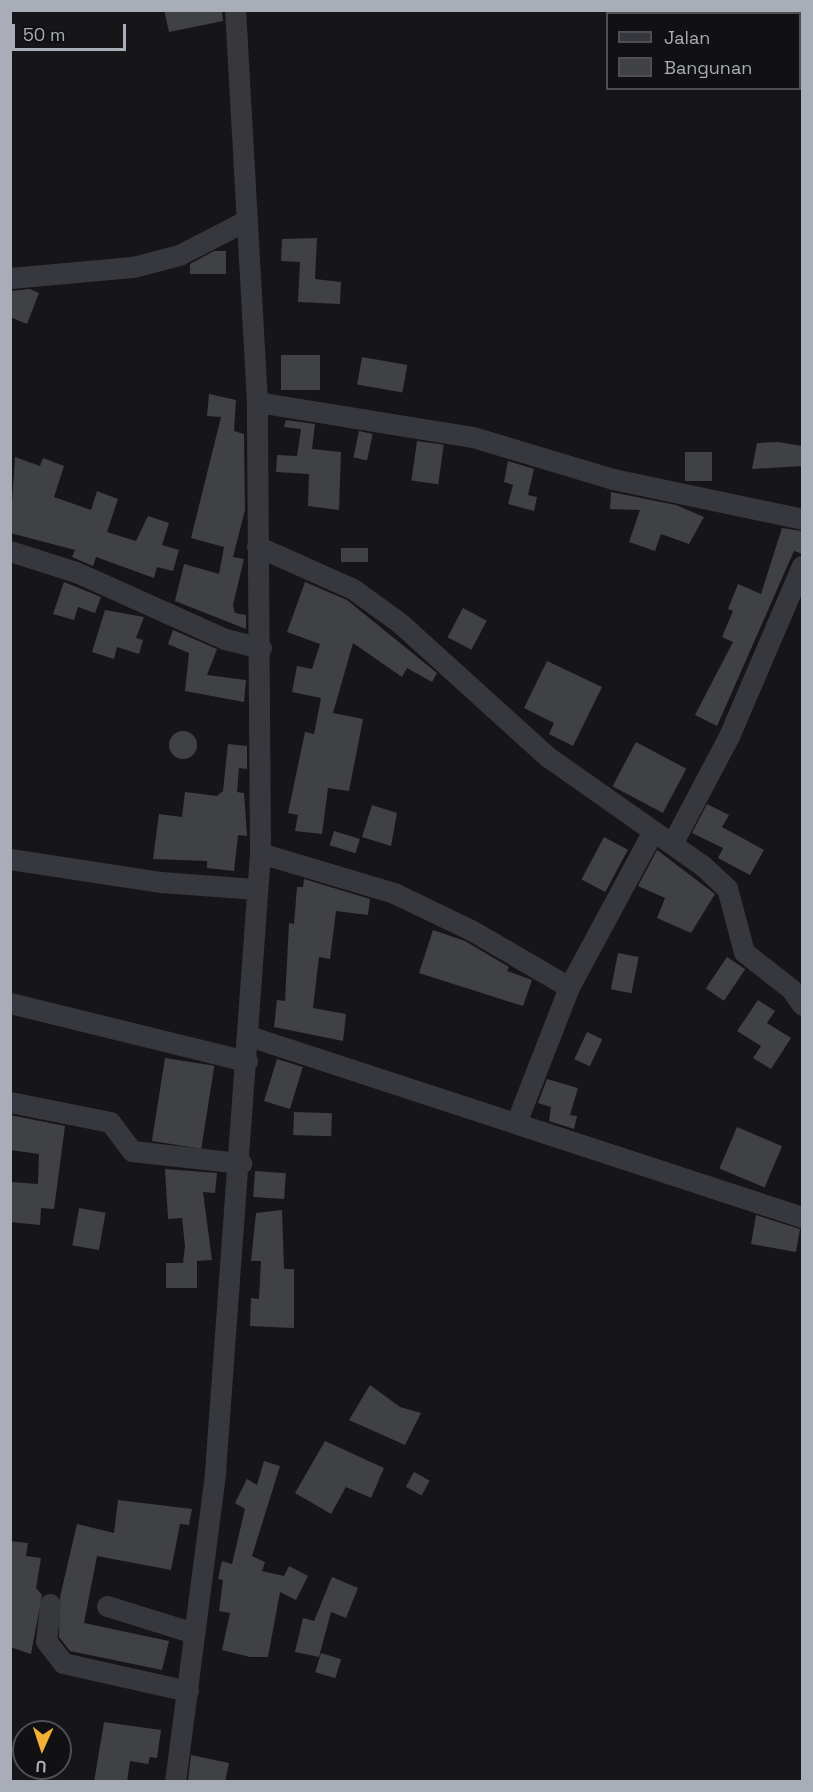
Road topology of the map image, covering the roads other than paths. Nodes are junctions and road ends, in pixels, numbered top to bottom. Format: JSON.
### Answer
{"nodes":[{"id":1,"x":235,"y":10,"type":"edge"},
{"id":2,"x":247,"y":220,"type":"junction"},
{"id":3,"x":10,"y":278,"type":"edge"},
{"id":4,"x":257,"y":402,"type":"junction"},
{"id":5,"x":802,"y":519,"type":"edge"},
{"id":6,"x":257,"y":546,"type":"junction"},
{"id":7,"x":10,"y":551,"type":"edge"},
{"id":8,"x":802,"y":566,"type":"edge"},
{"id":9,"x":261,"y":648,"type":"junction"},
{"id":10,"x":653,"y":831,"type":"junction"},
{"id":11,"x":672,"y":844,"type":"junction"},
{"id":12,"x":260,"y":853,"type":"junction"},
{"id":13,"x":10,"y":859,"type":"edge"},
{"id":14,"x":257,"y":889,"type":"junction"},
{"id":15,"x":569,"y":987,"type":"junction"},
{"id":16,"x":10,"y":1003,"type":"edge"},
{"id":17,"x":802,"y":1005,"type":"edge"},
{"id":18,"x":249,"y":1036,"type":"junction"},
{"id":19,"x":248,"y":1061,"type":"junction"},
{"id":20,"x":10,"y":1102,"type":"edge"},
{"id":21,"x":516,"y":1123,"type":"junction"},
{"id":22,"x":241,"y":1163,"type":"junction"},
{"id":23,"x":802,"y":1217,"type":"edge"},
{"id":24,"x":50,"y":1604,"type":"dead end"},
{"id":25,"x":107,"y":1606,"type":"dead end"},
{"id":26,"x":194,"y":1633,"type":"junction"},
{"id":27,"x":188,"y":1691,"type":"junction"},
{"id":28,"x":175,"y":1782,"type":"edge"}],
"edges":[{"from":1,"to":2,"type":"street"},
{"from":2,"to":3,"type":"street"},
{"from":2,"to":4,"type":"street"},
{"from":4,"to":5,"type":"street"},
{"from":4,"to":6,"type":"street"},
{"from":6,"to":9,"type":"street"},
{"from":6,"to":10,"type":"street"},
{"from":7,"to":9,"type":"street"},
{"from":8,"to":11,"type":"street"},
{"from":9,"to":12,"type":"street"},
{"from":10,"to":11,"type":"street"},
{"from":10,"to":15,"type":"street"},
{"from":11,"to":17,"type":"street"},
{"from":12,"to":14,"type":"street"},
{"from":12,"to":15,"type":"street"},
{"from":13,"to":14,"type":"street"},
{"from":14,"to":18,"type":"street"},
{"from":15,"to":21,"type":"street"},
{"from":16,"to":19,"type":"street"},
{"from":18,"to":19,"type":"street"},
{"from":18,"to":21,"type":"street"},
{"from":19,"to":22,"type":"street"},
{"from":20,"to":22,"type":"street"},
{"from":21,"to":23,"type":"street"},
{"from":22,"to":26,"type":"street"},
{"from":24,"to":27,"type":"street"},
{"from":25,"to":26,"type":"street"},
{"from":26,"to":27,"type":"street"},
{"from":27,"to":28,"type":"street"}]}
